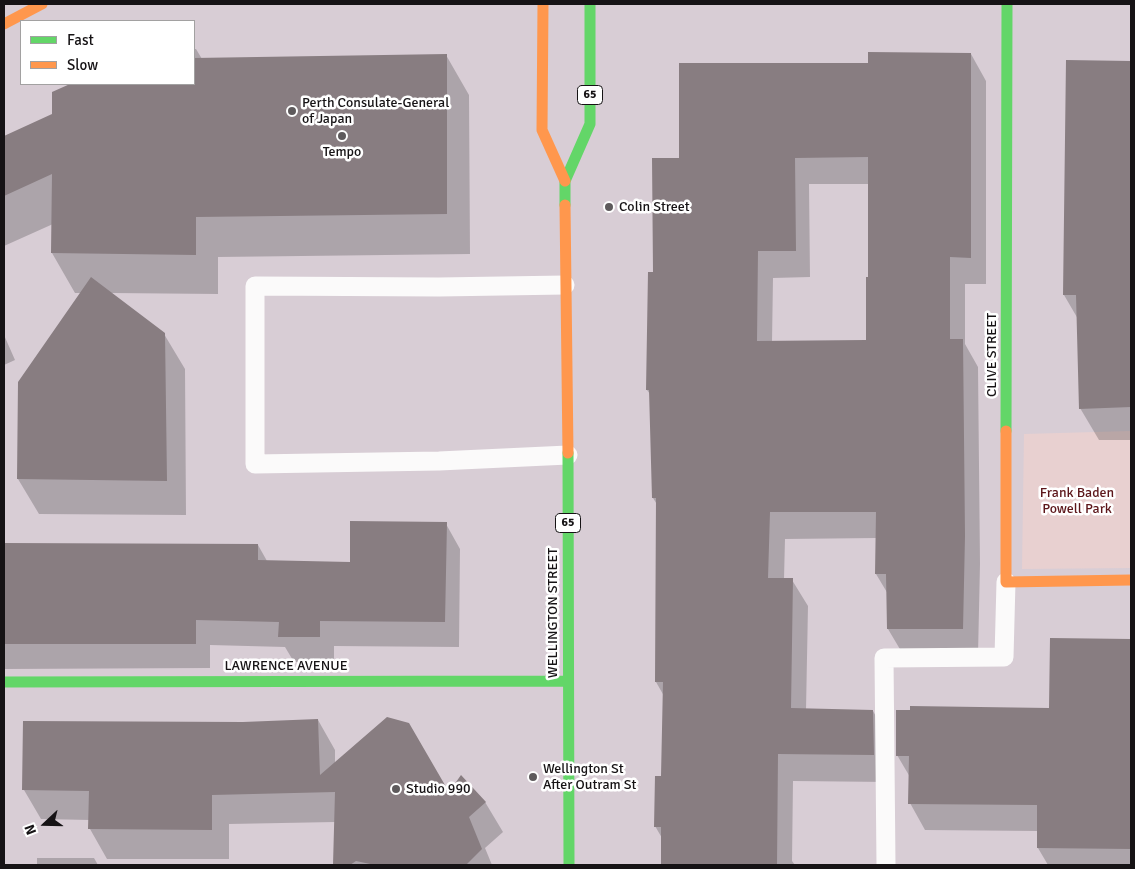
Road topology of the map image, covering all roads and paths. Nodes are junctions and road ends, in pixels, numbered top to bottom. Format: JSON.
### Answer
{"nodes":[{"id":1,"x":42,"y":4,"type":"edge"},
{"id":2,"x":543,"y":4,"type":"edge"},
{"id":3,"x":590,"y":4,"type":"edge"},
{"id":4,"x":1007,"y":4,"type":"edge"},
{"id":5,"x":4,"y":24,"type":"edge"},
{"id":6,"x":565,"y":182,"type":"junction"},
{"id":7,"x":566,"y":285,"type":"junction"},
{"id":8,"x":568,"y":456,"type":"junction"},
{"id":9,"x":1131,"y":580,"type":"edge"},
{"id":10,"x":1006,"y":582,"type":"junction"},
{"id":11,"x":568,"y":681,"type":"junction"},
{"id":12,"x":4,"y":682,"type":"edge"},
{"id":13,"x":569,"y":865,"type":"edge"},
{"id":14,"x":886,"y":865,"type":"edge"}],
"edges":[{"from":1,"to":5,"type":"street"},
{"from":2,"to":6,"type":"street","name":"WELLINGTON STREET","number":"65"},
{"from":3,"to":6,"type":"street","name":"WELLINGTON STREET","number":"65"},
{"from":4,"to":10,"type":"street","name":"CLIVE STREET"},
{"from":6,"to":7,"type":"street","name":"WELLINGTON STREET","number":"65"},
{"from":7,"to":8,"type":"street","name":"WELLINGTON STREET","number":"65"},
{"from":7,"to":8,"type":"lane"},
{"from":8,"to":11,"type":"street","name":"WELLINGTON STREET","number":"65"},
{"from":9,"to":10,"type":"street"},
{"from":10,"to":14,"type":"lane"},
{"from":11,"to":12,"type":"street","name":"LAWRENCE AVENUE"},
{"from":11,"to":13,"type":"street","name":"WELLINGTON STREET","number":"65"}]}
